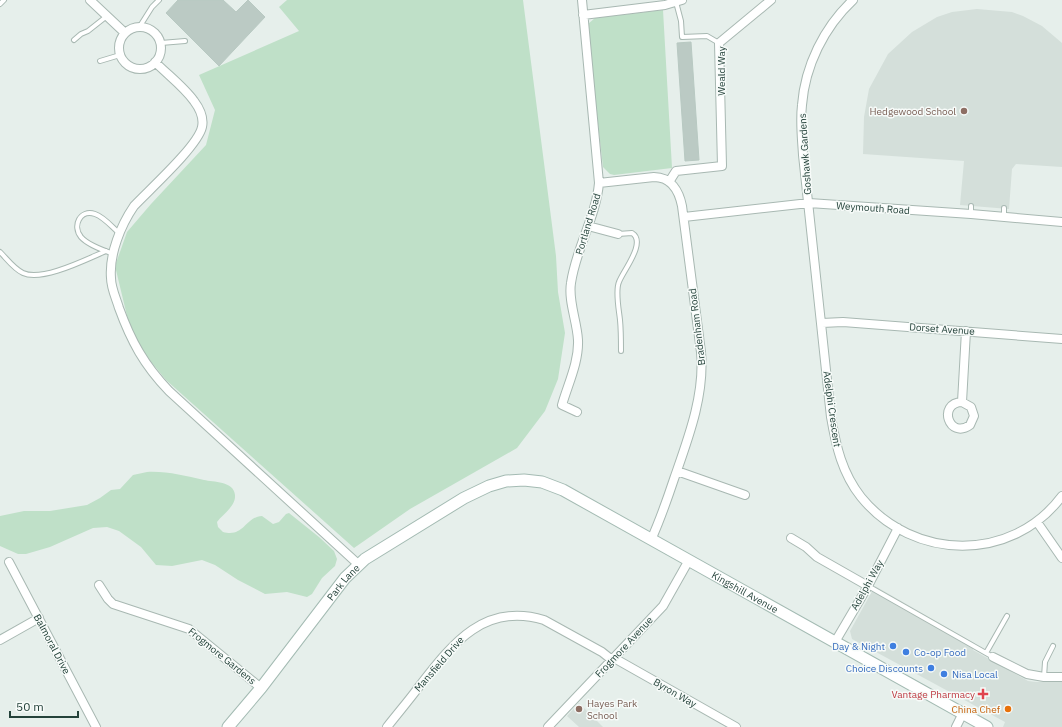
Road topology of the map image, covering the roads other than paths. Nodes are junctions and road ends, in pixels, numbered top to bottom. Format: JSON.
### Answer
{"nodes":[{"id":1,"x":4,"y":0,"type":"edge"},
{"id":2,"x":90,"y":0,"type":"edge"},
{"id":3,"x":159,"y":0,"type":"edge"},
{"id":4,"x":582,"y":0,"type":"edge"},
{"id":5,"x":771,"y":0,"type":"edge"},
{"id":6,"x":853,"y":0,"type":"edge"},
{"id":7,"x":679,"y":1,"type":"edge"},
{"id":8,"x":0,"y":4,"type":"edge"},
{"id":9,"x":583,"y":14,"type":"junction"},
{"id":10,"x":107,"y":16,"type":"junction"},
{"id":11,"x":140,"y":26,"type":"junction"},
{"id":12,"x":125,"y":33,"type":"junction"},
{"id":13,"x":74,"y":40,"type":"dead end"},
{"id":14,"x":185,"y":41,"type":"dead end"},
{"id":15,"x":161,"y":43,"type":"junction"},
{"id":16,"x":719,"y":43,"type":"junction"},
{"id":17,"x":120,"y":55,"type":"junction"},
{"id":18,"x":100,"y":61,"type":"dead end"},
{"id":19,"x":155,"y":62,"type":"junction"},
{"id":20,"x":669,"y":182,"type":"junction"},
{"id":21,"x":600,"y":183,"type":"junction"},
{"id":22,"x":809,"y":203,"type":"junction"},
{"id":23,"x":1004,"y":208,"type":"dead end"},
{"id":24,"x":684,"y":217,"type":"junction"},
{"id":25,"x":1004,"y":218,"type":"junction"},
{"id":26,"x":1062,"y":222,"type":"edge"},
{"id":27,"x":588,"y":226,"type":"junction"},
{"id":28,"x":119,"y":233,"type":"junction"},
{"id":29,"x":618,"y":234,"type":"joint"},
{"id":30,"x":0,"y":252,"type":"edge"},
{"id":31,"x":110,"y":252,"type":"junction"},
{"id":32,"x":822,"y":323,"type":"junction"},
{"id":33,"x":966,"y":331,"type":"junction"},
{"id":34,"x":1062,"y":338,"type":"edge"},
{"id":35,"x":620,"y":351,"type":"dead end"},
{"id":36,"x":962,"y":402,"type":"dead end"},
{"id":37,"x":577,"y":412,"type":"dead end"},
{"id":38,"x":676,"y":471,"type":"junction"},
{"id":39,"x":497,"y":483,"type":"joint"},
{"id":40,"x":745,"y":495,"type":"dead end"},
{"id":41,"x":1062,"y":496,"type":"edge"},
{"id":42,"x":1037,"y":522,"type":"junction"},
{"id":43,"x":898,"y":528,"type":"junction"},
{"id":44,"x":791,"y":538,"type":"dead end"},
{"id":45,"x":651,"y":540,"type":"junction"},
{"id":46,"x":1062,"y":558,"type":"edge"},
{"id":47,"x":689,"y":560,"type":"junction"},
{"id":48,"x":9,"y":562,"type":"dead end"},
{"id":49,"x":358,"y":564,"type":"junction"},
{"id":50,"x":99,"y":585,"type":"dead end"},
{"id":51,"x":868,"y":586,"type":"junction"},
{"id":52,"x":1007,"y":616,"type":"dead end"},
{"id":53,"x":39,"y":618,"type":"junction"},
{"id":54,"x":0,"y":640,"type":"edge"},
{"id":55,"x":835,"y":642,"type":"junction"},
{"id":56,"x":1053,"y":646,"type":"dead end"},
{"id":57,"x":990,"y":655,"type":"junction"},
{"id":58,"x":613,"y":659,"type":"junction"},
{"id":59,"x":1044,"y":677,"type":"junction"},
{"id":60,"x":1062,"y":677,"type":"edge"},
{"id":61,"x":261,"y":688,"type":"junction"},
{"id":62,"x":963,"y":713,"type":"junction"},
{"id":63,"x":96,"y":727,"type":"edge"},
{"id":64,"x":228,"y":727,"type":"edge"},
{"id":65,"x":386,"y":727,"type":"edge"},
{"id":66,"x":548,"y":727,"type":"edge"},
{"id":67,"x":736,"y":727,"type":"edge"},
{"id":68,"x":956,"y":727,"type":"edge"},
{"id":69,"x":987,"y":727,"type":"edge"}],
"edges":[{"from":1,"to":8,"type":"lane"},
{"from":2,"to":10,"type":"street"},
{"from":3,"to":11,"type":"lane"},
{"from":4,"to":9,"type":"street","name":"Portland Road"},
{"from":5,"to":16,"type":"street","name":"Weald Way"},
{"from":6,"to":22,"type":"street","name":"Goshawk Gardens"},
{"from":7,"to":9,"type":"street"},
{"from":7,"to":16,"type":"lane"},
{"from":9,"to":21,"type":"street","name":"Portland Road"},
{"from":10,"to":12,"type":"street"},
{"from":10,"to":13,"type":"lane"},
{"from":11,"to":12,"type":"street"},
{"from":11,"to":15,"type":"street"},
{"from":12,"to":17,"type":"street"},
{"from":14,"to":15,"type":"lane"},
{"from":15,"to":19,"type":"street"},
{"from":16,"to":20,"type":"street","name":"Weald Way"},
{"from":17,"to":18,"type":"lane"},
{"from":17,"to":19,"type":"street"},
{"from":19,"to":28,"type":"street"},
{"from":20,"to":21,"type":"street"},
{"from":20,"to":24,"type":"street","name":"Bradenham Road"},
{"from":21,"to":27,"type":"street","name":"Portland Road"},
{"from":22,"to":24,"type":"street","name":"Weymouth Road"},
{"from":22,"to":25,"type":"street","name":"Weymouth Road"},
{"from":22,"to":32,"type":"street","name":"Adelphi Crescent"},
{"from":23,"to":25,"type":"lane"},
{"from":24,"to":38,"type":"street","name":"Bradenham Road"},
{"from":25,"to":26,"type":"street","name":"Weymouth Road"},
{"from":27,"to":29,"type":"street"},
{"from":27,"to":37,"type":"street","name":"Portland Road"},
{"from":28,"to":31,"type":"street"},
{"from":28,"to":31,"type":"lane"},
{"from":29,"to":35,"type":"lane"},
{"from":30,"to":31,"type":"lane"},
{"from":31,"to":49,"type":"street"},
{"from":32,"to":33,"type":"street","name":"Dorset Avenue"},
{"from":32,"to":43,"type":"street","name":"Adelphi Crescent"},
{"from":33,"to":34,"type":"street","name":"Dorset Avenue"},
{"from":33,"to":36,"type":"street"},
{"from":38,"to":40,"type":"street"},
{"from":38,"to":45,"type":"street","name":"Bradenham Road"},
{"from":39,"to":45,"type":"street","name":"Kingshill Avenue"},
{"from":39,"to":49,"type":"street","name":"Park Lane"},
{"from":41,"to":42,"type":"street","name":"Adelphi Crescent"},
{"from":42,"to":43,"type":"street","name":"Adelphi Crescent"},
{"from":42,"to":46,"type":"street"},
{"from":43,"to":51,"type":"street","name":"Adelphi Way"},
{"from":44,"to":51,"type":"street"},
{"from":45,"to":47,"type":"street","name":"Kingshill Avenue"},
{"from":47,"to":55,"type":"street","name":"Kingshill Avenue"},
{"from":47,"to":58,"type":"street","name":"Frogmore Avenue"},
{"from":48,"to":53,"type":"street","name":"Balmoral Drive"},
{"from":49,"to":61,"type":"street","name":"Park Lane"},
{"from":50,"to":61,"type":"street","name":"Frogmore Gardens"},
{"from":51,"to":55,"type":"street","name":"Adelphi Way"},
{"from":51,"to":57,"type":"lane"},
{"from":52,"to":57,"type":"lane"},
{"from":53,"to":54,"type":"street"},
{"from":53,"to":63,"type":"street","name":"Balmoral Drive"},
{"from":55,"to":62,"type":"street","name":"Kingshill Avenue"},
{"from":56,"to":59,"type":"lane"},
{"from":57,"to":59,"type":"street"},
{"from":58,"to":65,"type":"street","name":"Mansfield Drive"},
{"from":58,"to":66,"type":"street","name":"Frogmore Avenue"},
{"from":58,"to":67,"type":"street","name":"Byron Way"},
{"from":59,"to":60,"type":"street"},
{"from":61,"to":64,"type":"street","name":"Park Lane"},
{"from":62,"to":68,"type":"street"},
{"from":62,"to":69,"type":"street","name":"Kingshill Avenue"}]}
